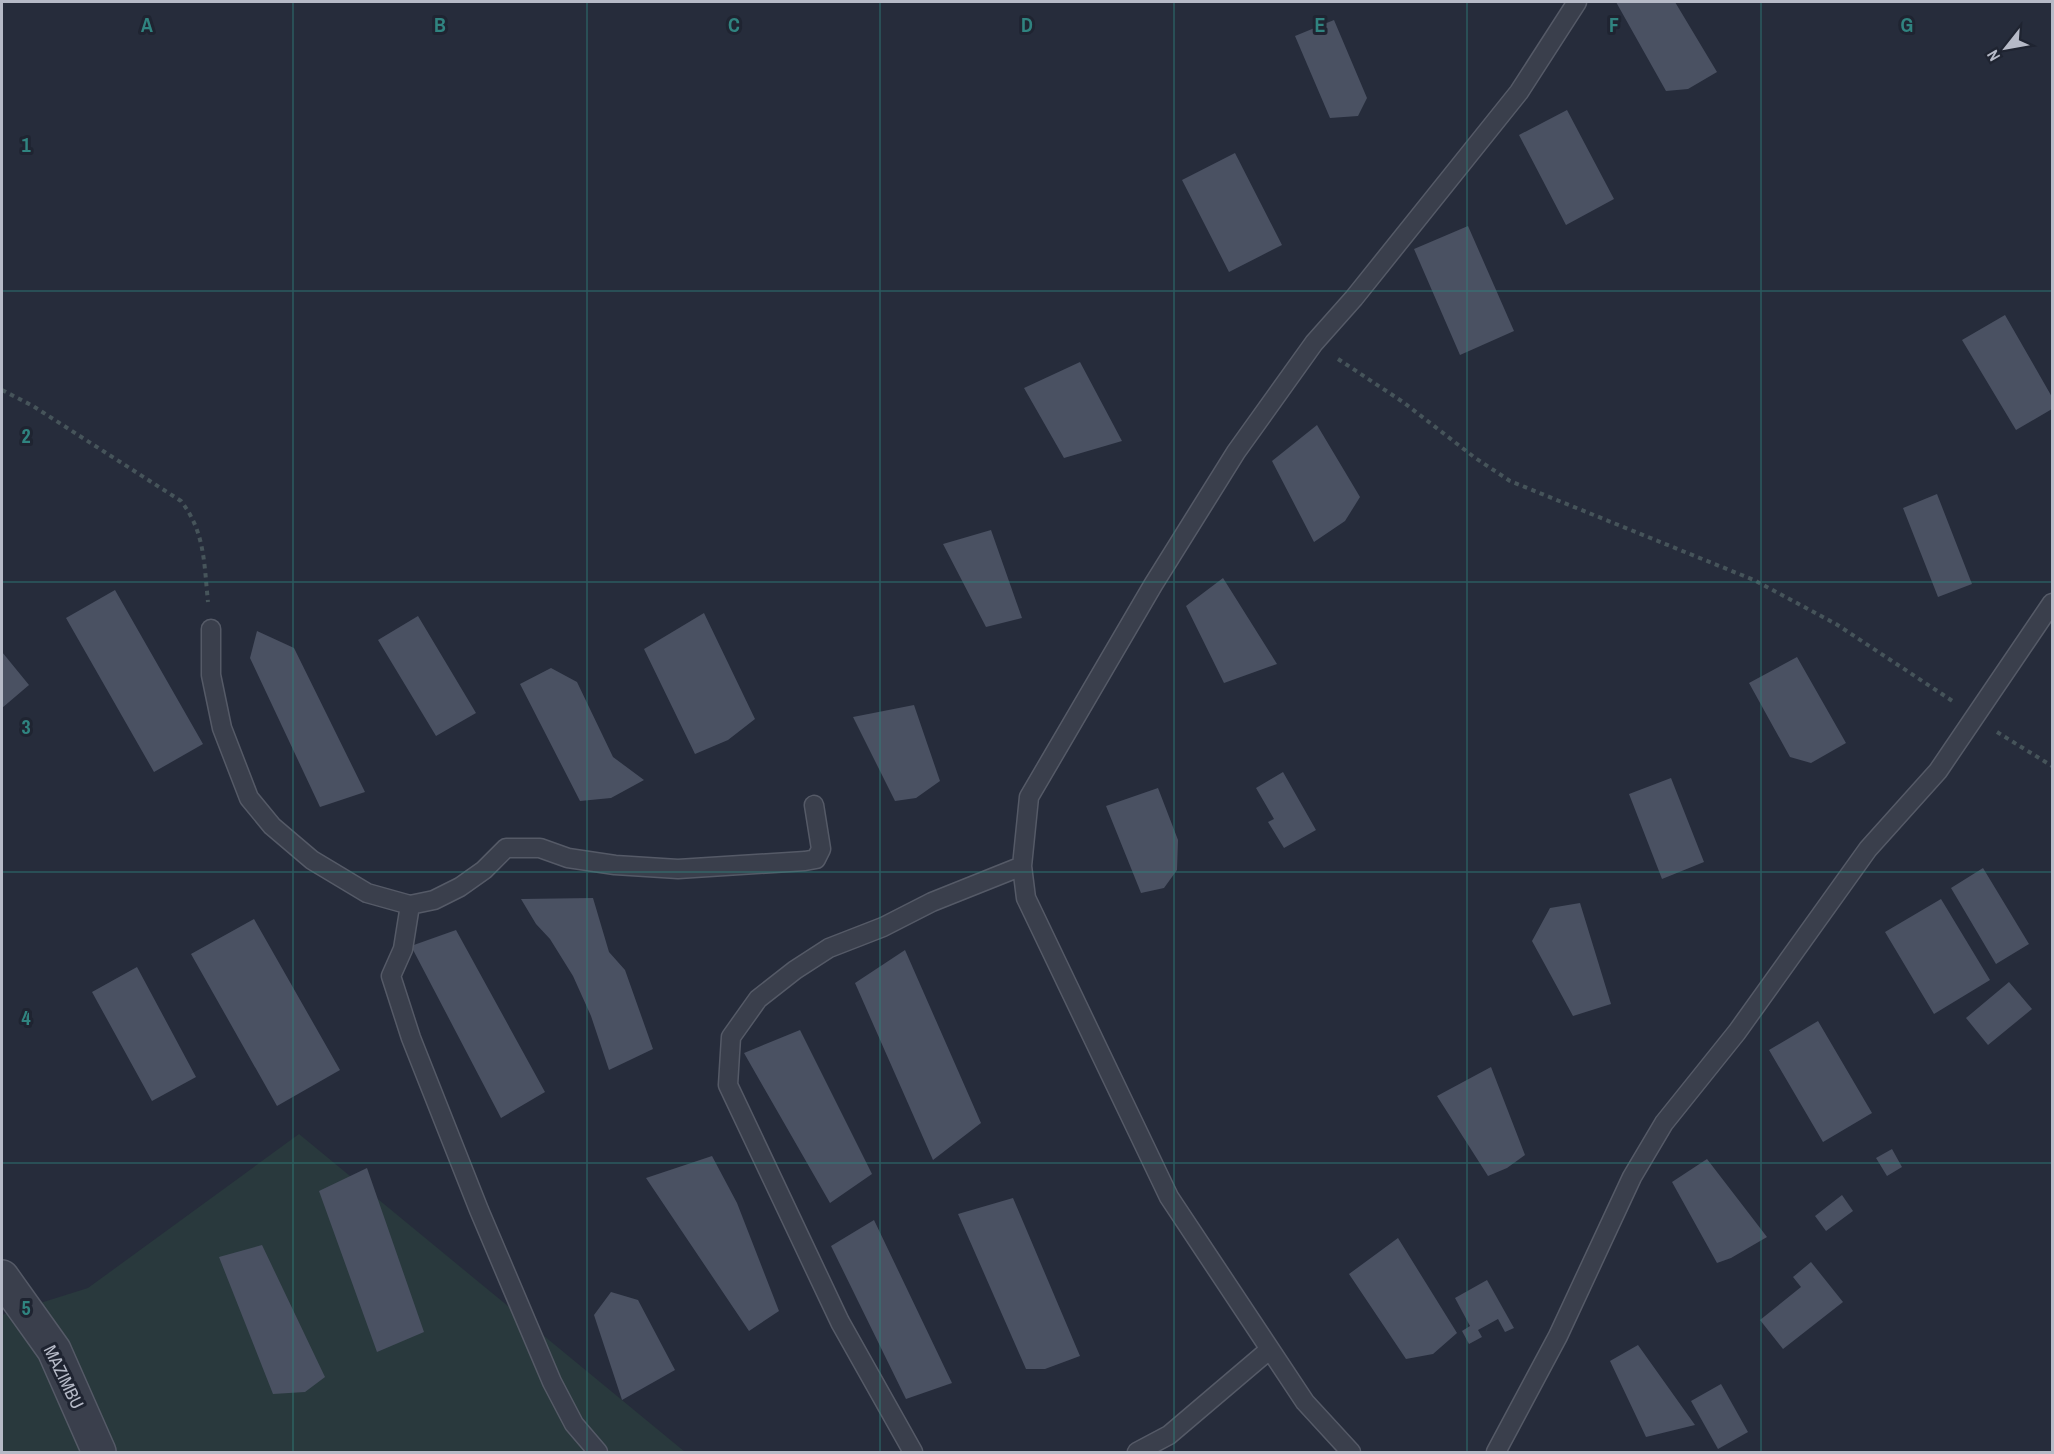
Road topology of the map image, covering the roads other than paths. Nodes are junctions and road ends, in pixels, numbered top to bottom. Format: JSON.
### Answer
{"nodes":[{"id":1,"x":1577,"y":2,"type":"edge"},
{"id":2,"x":2052,"y":603,"type":"edge"},
{"id":3,"x":211,"y":629,"type":"road end"},
{"id":4,"x":814,"y":805,"type":"dead end"},
{"id":5,"x":1022,"y":866,"type":"junction"},
{"id":6,"x":410,"y":905,"type":"junction"},
{"id":7,"x":2,"y":1277,"type":"edge"},
{"id":8,"x":1269,"y":1350,"type":"junction"},
{"id":9,"x":99,"y":1452,"type":"edge"},
{"id":10,"x":598,"y":1452,"type":"edge"},
{"id":11,"x":913,"y":1452,"type":"edge"},
{"id":12,"x":1137,"y":1452,"type":"edge"},
{"id":13,"x":1351,"y":1452,"type":"edge"},
{"id":14,"x":1496,"y":1452,"type":"edge"}],
"edges":[{"from":1,"to":5,"type":"lane"},
{"from":2,"to":14,"type":"lane"},
{"from":3,"to":6,"type":"lane"},
{"from":4,"to":6,"type":"lane"},
{"from":5,"to":8,"type":"lane"},
{"from":5,"to":11,"type":"lane"},
{"from":6,"to":10,"type":"lane"},
{"from":7,"to":9,"type":"street","name":"MAZIMBU"},
{"from":8,"to":12,"type":"lane"},
{"from":8,"to":13,"type":"lane"}]}
